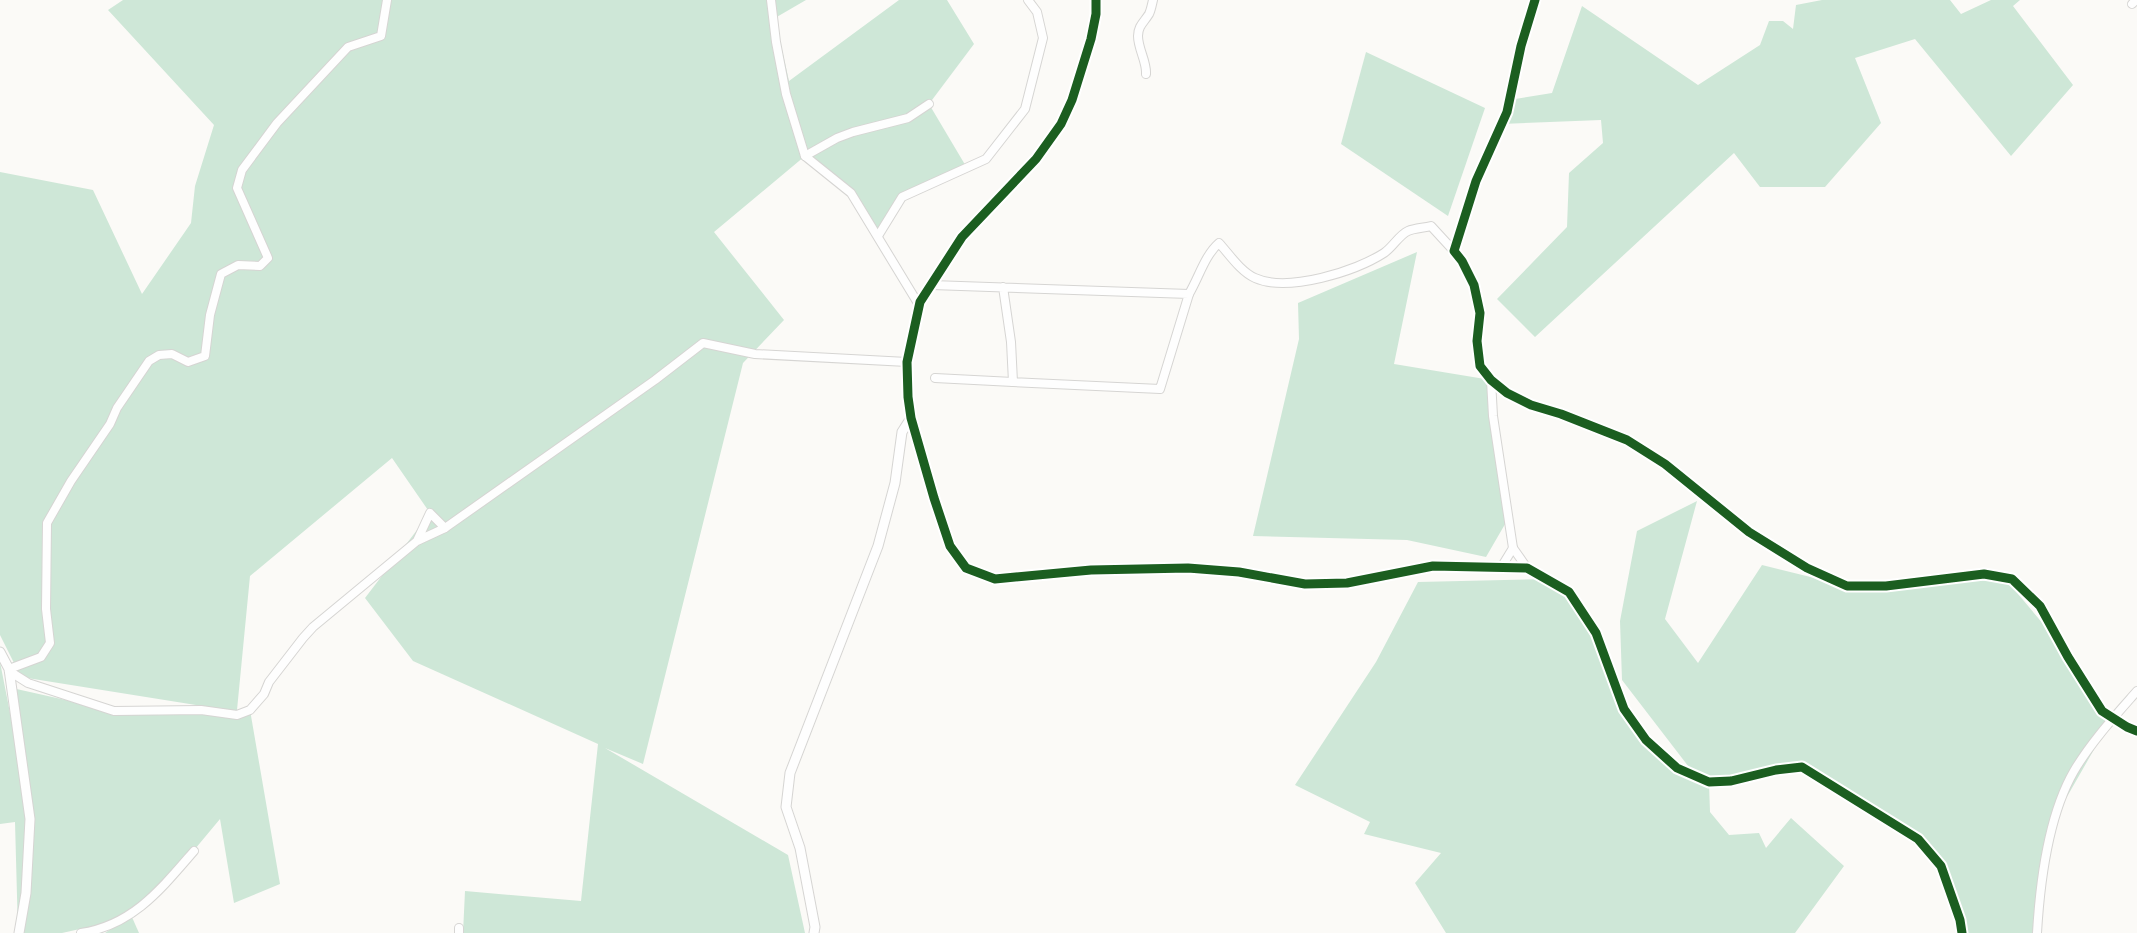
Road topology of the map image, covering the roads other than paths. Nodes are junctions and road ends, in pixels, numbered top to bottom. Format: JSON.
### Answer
{"nodes":[{"id":1,"x":387,"y":0,"type":"edge"},
{"id":2,"x":771,"y":0,"type":"edge"},
{"id":3,"x":1028,"y":0,"type":"edge"},
{"id":4,"x":1096,"y":0,"type":"edge"},
{"id":5,"x":1153,"y":0,"type":"edge"},
{"id":6,"x":1535,"y":0,"type":"edge"},
{"id":7,"x":1146,"y":74,"type":"dead end"},
{"id":8,"x":929,"y":104,"type":"dead end"},
{"id":9,"x":805,"y":156,"type":"junction"},
{"id":10,"x":878,"y":236,"type":"junction"},
{"id":11,"x":1454,"y":251,"type":"junction"},
{"id":12,"x":932,"y":285,"type":"junction"},
{"id":13,"x":1003,"y":287,"type":"junction"},
{"id":14,"x":1189,"y":294,"type":"junction"},
{"id":15,"x":919,"y":305,"type":"junction"},
{"id":16,"x":908,"y":362,"type":"junction"},
{"id":17,"x":935,"y":378,"type":"dead end"},
{"id":18,"x":1491,"y":380,"type":"junction"},
{"id":19,"x":1013,"y":382,"type":"junction"},
{"id":20,"x":911,"y":418,"type":"junction"},
{"id":21,"x":445,"y":528,"type":"junction"},
{"id":22,"x":417,"y":541,"type":"junction"},
{"id":23,"x":1513,"y":548,"type":"junction"},
{"id":24,"x":1502,"y":566,"type":"junction"},
{"id":25,"x":1527,"y":568,"type":"junction"},
{"id":26,"x":0,"y":652,"type":"edge"},
{"id":27,"x":9,"y":670,"type":"junction"},
{"id":28,"x":2137,"y":691,"type":"edge"},
{"id":29,"x":2114,"y":717,"type":"junction"},
{"id":30,"x":2137,"y":731,"type":"edge"},
{"id":31,"x":194,"y":851,"type":"dead end"},
{"id":32,"x":19,"y":933,"type":"edge"},
{"id":33,"x":81,"y":933,"type":"edge"},
{"id":34,"x":814,"y":933,"type":"edge"},
{"id":35,"x":1962,"y":933,"type":"edge"},
{"id":36,"x":2037,"y":933,"type":"edge"}],
"edges":[{"from":1,"to":27,"type":"street"},
{"from":2,"to":9,"type":"street"},
{"from":3,"to":10,"type":"street"},
{"from":4,"to":12,"type":"street"},
{"from":5,"to":7,"type":"street"},
{"from":6,"to":11,"type":"street"},
{"from":8,"to":9,"type":"street"},
{"from":9,"to":10,"type":"street"},
{"from":10,"to":15,"type":"street"},
{"from":11,"to":14,"type":"street"},
{"from":11,"to":18,"type":"street"},
{"from":12,"to":13,"type":"street"},
{"from":12,"to":15,"type":"street"},
{"from":13,"to":14,"type":"street"},
{"from":13,"to":19,"type":"street"},
{"from":14,"to":19,"type":"street"},
{"from":15,"to":16,"type":"street"},
{"from":16,"to":20,"type":"street"},
{"from":16,"to":21,"type":"street"},
{"from":17,"to":19,"type":"street"},
{"from":18,"to":23,"type":"street"},
{"from":18,"to":29,"type":"street"},
{"from":20,"to":24,"type":"street"},
{"from":20,"to":34,"type":"street"},
{"from":21,"to":22,"type":"street"},
{"from":21,"to":22,"type":"street"},
{"from":22,"to":27,"type":"street"},
{"from":23,"to":24,"type":"street"},
{"from":23,"to":25,"type":"street"},
{"from":24,"to":25,"type":"street"},
{"from":25,"to":35,"type":"street"},
{"from":26,"to":27,"type":"street"},
{"from":27,"to":32,"type":"street"},
{"from":28,"to":29,"type":"street"},
{"from":29,"to":30,"type":"street"},
{"from":29,"to":36,"type":"street"},
{"from":31,"to":33,"type":"street"}]}
